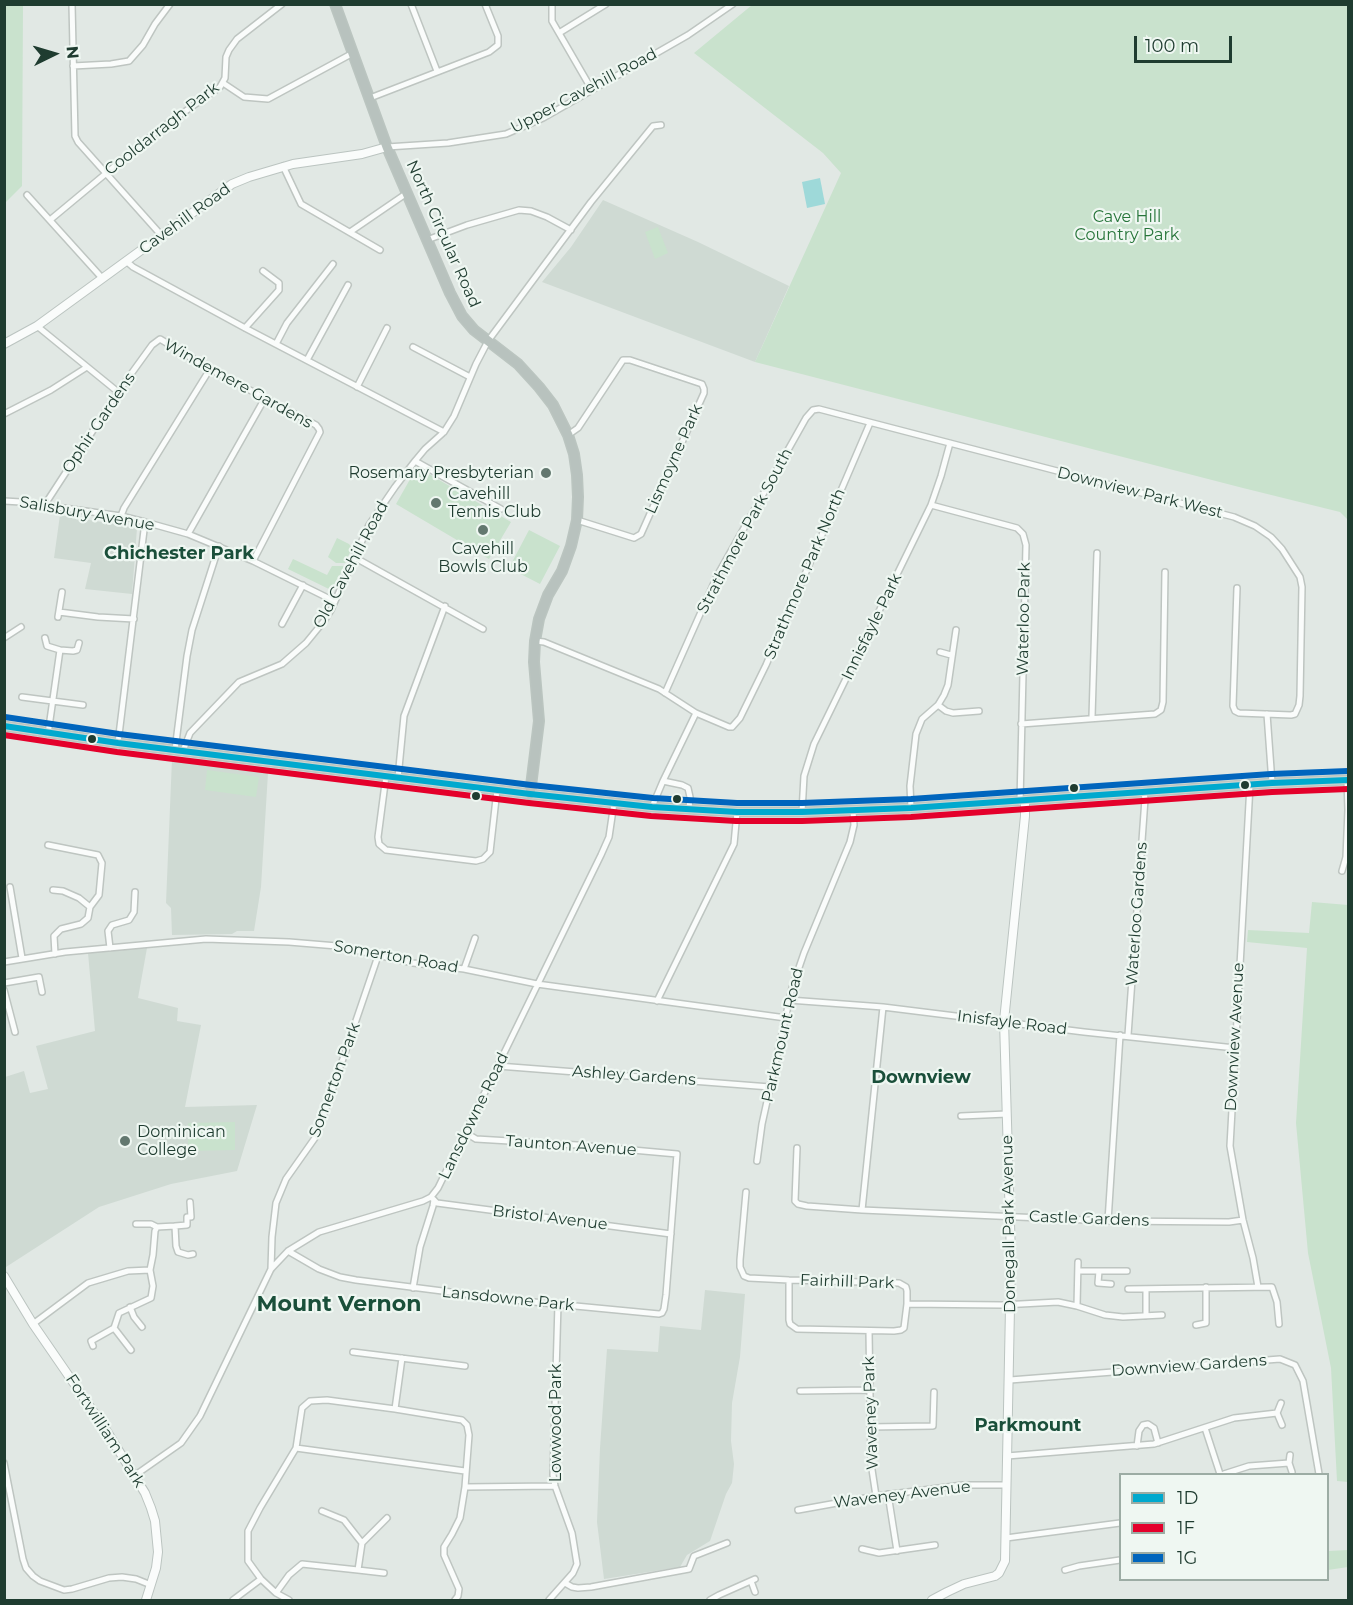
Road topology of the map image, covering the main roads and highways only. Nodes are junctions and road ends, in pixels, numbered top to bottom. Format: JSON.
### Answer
{"nodes":[{"id":1,"x":335,"y":4,"type":"edge"},
{"id":2,"x":4,"y":726,"type":"edge"},
{"id":3,"x":1348,"y":780,"type":"edge"},
{"id":4,"x":530,"y":794,"type":"junction"}],
"edges":[{"from":1,"to":4,"type":"highway","name":"North Circular Road"},
{"from":2,"to":4,"type":"main road"},
{"from":3,"to":4,"type":"main road"}]}
